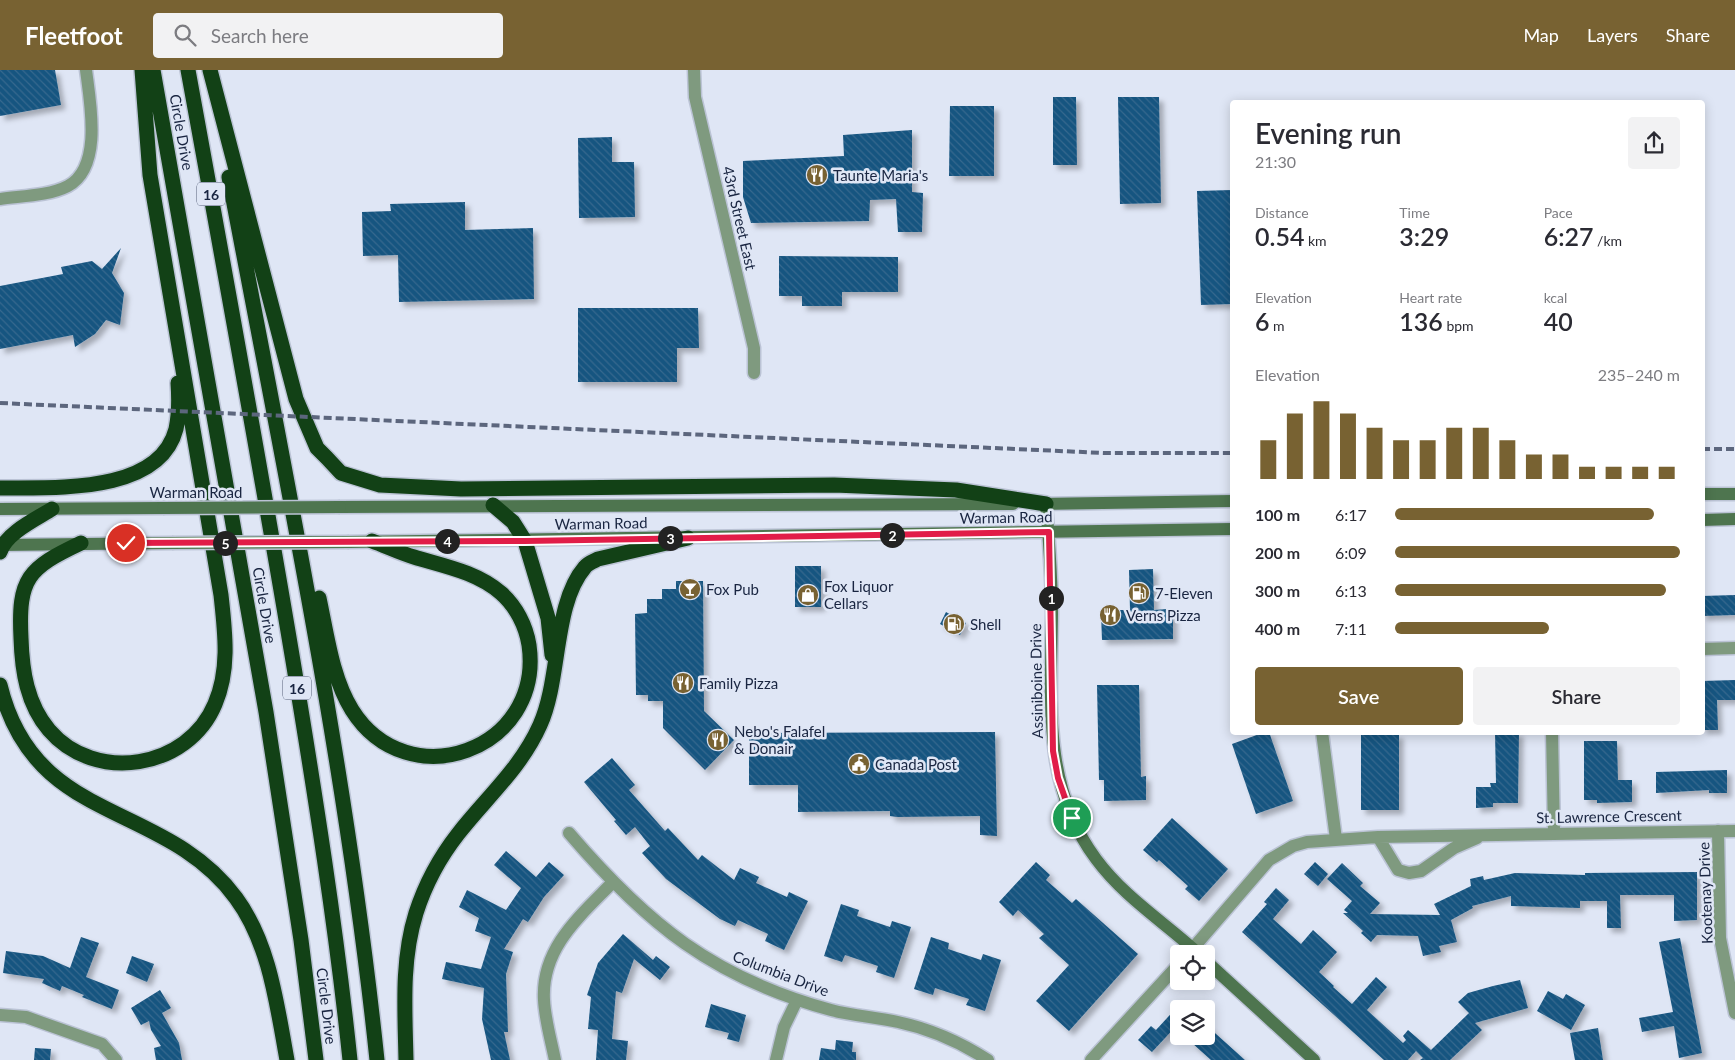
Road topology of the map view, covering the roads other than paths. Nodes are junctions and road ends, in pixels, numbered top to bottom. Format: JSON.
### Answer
{"nodes":[{"id":1,"x":86,"y":70,"type":"edge"},
{"id":2,"x":142,"y":70,"type":"edge"},
{"id":3,"x":153,"y":70,"type":"edge"},
{"id":4,"x":188,"y":70,"type":"edge"},
{"id":5,"x":209,"y":70,"type":"edge"},
{"id":6,"x":694,"y":70,"type":"edge"},
{"id":7,"x":0,"y":199,"type":"edge"},
{"id":8,"x":176,"y":334,"type":"junction"},
{"id":9,"x":754,"y":373,"type":"dead end"},
{"id":10,"x":267,"y":380,"type":"junction"},
{"id":11,"x":0,"y":488,"type":"edge"},
{"id":12,"x":1705,"y":494,"type":"edge"},
{"id":13,"x":1735,"y":494,"type":"edge"},
{"id":14,"x":1230,"y":502,"type":"edge"},
{"id":15,"x":1046,"y":504,"type":"junction"},
{"id":16,"x":493,"y":505,"type":"junction"},
{"id":17,"x":0,"y":509,"type":"edge"},
{"id":18,"x":52,"y":509,"type":"junction"},
{"id":19,"x":1735,"y":519,"type":"edge"},
{"id":20,"x":1705,"y":520,"type":"edge"},
{"id":21,"x":1230,"y":529,"type":"edge"},
{"id":22,"x":1049,"y":532,"type":"junction"},
{"id":23,"x":688,"y":538,"type":"junction"},
{"id":24,"x":372,"y":541,"type":"junction"},
{"id":25,"x":525,"y":541,"type":"junction"},
{"id":26,"x":81,"y":543,"type":"junction"},
{"id":27,"x":1,"y":547,"type":"edge"},
{"id":28,"x":1735,"y":648,"type":"edge"},
{"id":29,"x":1705,"y":649,"type":"edge"},
{"id":30,"x":553,"y":682,"type":"junction"},
{"id":31,"x":0,"y":685,"type":"edge"},
{"id":32,"x":1322,"y":735,"type":"edge"},
{"id":33,"x":1552,"y":735,"type":"edge"},
{"id":34,"x":1718,"y":831,"type":"junction"},
{"id":35,"x":1735,"y":831,"type":"edge"},
{"id":36,"x":569,"y":833,"type":"dead end"},
{"id":37,"x":1554,"y":833,"type":"junction"},
{"id":38,"x":1483,"y":835,"type":"junction"},
{"id":39,"x":1378,"y":837,"type":"junction"},
{"id":40,"x":1336,"y":839,"type":"junction"},
{"id":41,"x":612,"y":882,"type":"junction"},
{"id":42,"x":1185,"y":945,"type":"edge"},
{"id":43,"x":1199,"y":945,"type":"edge"},
{"id":44,"x":1215,"y":969,"type":"edge"},
{"id":45,"x":1170,"y":974,"type":"edge"},
{"id":46,"x":797,"y":1000,"type":"junction"},
{"id":47,"x":1735,"y":1013,"type":"edge"},
{"id":48,"x":0,"y":1015,"type":"edge"},
{"id":49,"x":116,"y":1060,"type":"edge"},
{"id":50,"x":287,"y":1060,"type":"edge"},
{"id":51,"x":316,"y":1060,"type":"edge"},
{"id":52,"x":350,"y":1060,"type":"edge"},
{"id":53,"x":377,"y":1060,"type":"edge"},
{"id":54,"x":406,"y":1060,"type":"edge"},
{"id":55,"x":555,"y":1060,"type":"edge"},
{"id":56,"x":776,"y":1060,"type":"edge"},
{"id":57,"x":988,"y":1060,"type":"edge"},
{"id":58,"x":1091,"y":1060,"type":"edge"},
{"id":59,"x":1314,"y":1060,"type":"edge"}],
"edges":[{"from":1,"to":7,"type":"street"},
{"from":2,"to":8,"type":"highway"},
{"from":3,"to":51,"type":"highway","name":"Circle Drive","number":"16"},
{"from":4,"to":52,"type":"highway","name":"Circle Drive","number":"16"},
{"from":5,"to":10,"type":"highway"},
{"from":5,"to":15,"type":"highway"},
{"from":6,"to":9,"type":"street","name":"43rd Street East"},
{"from":8,"to":11,"type":"highway"},
{"from":8,"to":26,"type":"highway"},
{"from":10,"to":24,"type":"highway"},
{"from":10,"to":53,"type":"highway"},
{"from":12,"to":13,"type":"main road"},
{"from":14,"to":15,"type":"main road","name":"Warman Road"},
{"from":15,"to":16,"type":"main road","name":"Warman Road"},
{"from":15,"to":22,"type":"main road","name":"Assiniboine Drive"},
{"from":16,"to":18,"type":"main road","name":"Warman Road","bridge":true},
{"from":16,"to":25,"type":"highway"},
{"from":17,"to":18,"type":"main road","name":"Warman Road"},
{"from":18,"to":27,"type":"highway"},
{"from":19,"to":20,"type":"main road"},
{"from":21,"to":22,"type":"main road","name":"Warman Road"},
{"from":22,"to":23,"type":"main road","name":"Warman Road"},
{"from":22,"to":42,"type":"main road","name":"Assiniboine Drive"},
{"from":23,"to":25,"type":"main road","name":"Warman Road"},
{"from":23,"to":30,"type":"highway"},
{"from":24,"to":25,"type":"main road","name":"Warman Road"},
{"from":24,"to":26,"type":"main road","name":"Warman Road","bridge":true},
{"from":25,"to":30,"type":"highway"},
{"from":26,"to":27,"type":"main road","name":"Warman Road"},
{"from":28,"to":29,"type":"street"},
{"from":30,"to":54,"type":"highway"},
{"from":31,"to":50,"type":"highway"},
{"from":32,"to":40,"type":"street"},
{"from":33,"to":37,"type":"street"},
{"from":34,"to":35,"type":"street","name":"St. Lawrence Crescent"},
{"from":34,"to":37,"type":"street","name":"St. Lawrence Crescent"},
{"from":34,"to":47,"type":"street","name":"Kootenay Drive"},
{"from":36,"to":41,"type":"street","name":"Columbia Drive"},
{"from":37,"to":38,"type":"street","name":"St. Lawrence Crescent"},
{"from":38,"to":39,"type":"street","name":"St. Lawrence Crescent"},
{"from":38,"to":39,"type":"street","name":"St. Lawrence Crescent"},
{"from":39,"to":40,"type":"street","name":"St. Lawrence Crescent"},
{"from":40,"to":43,"type":"street","name":"St. Lawrence Crescent"},
{"from":41,"to":46,"type":"street","name":"Columbia Drive"},
{"from":41,"to":55,"type":"street"},
{"from":44,"to":59,"type":"main road"},
{"from":45,"to":58,"type":"street"},
{"from":46,"to":56,"type":"street"},
{"from":46,"to":57,"type":"street","name":"Columbia Drive"},
{"from":48,"to":49,"type":"street"}]}
